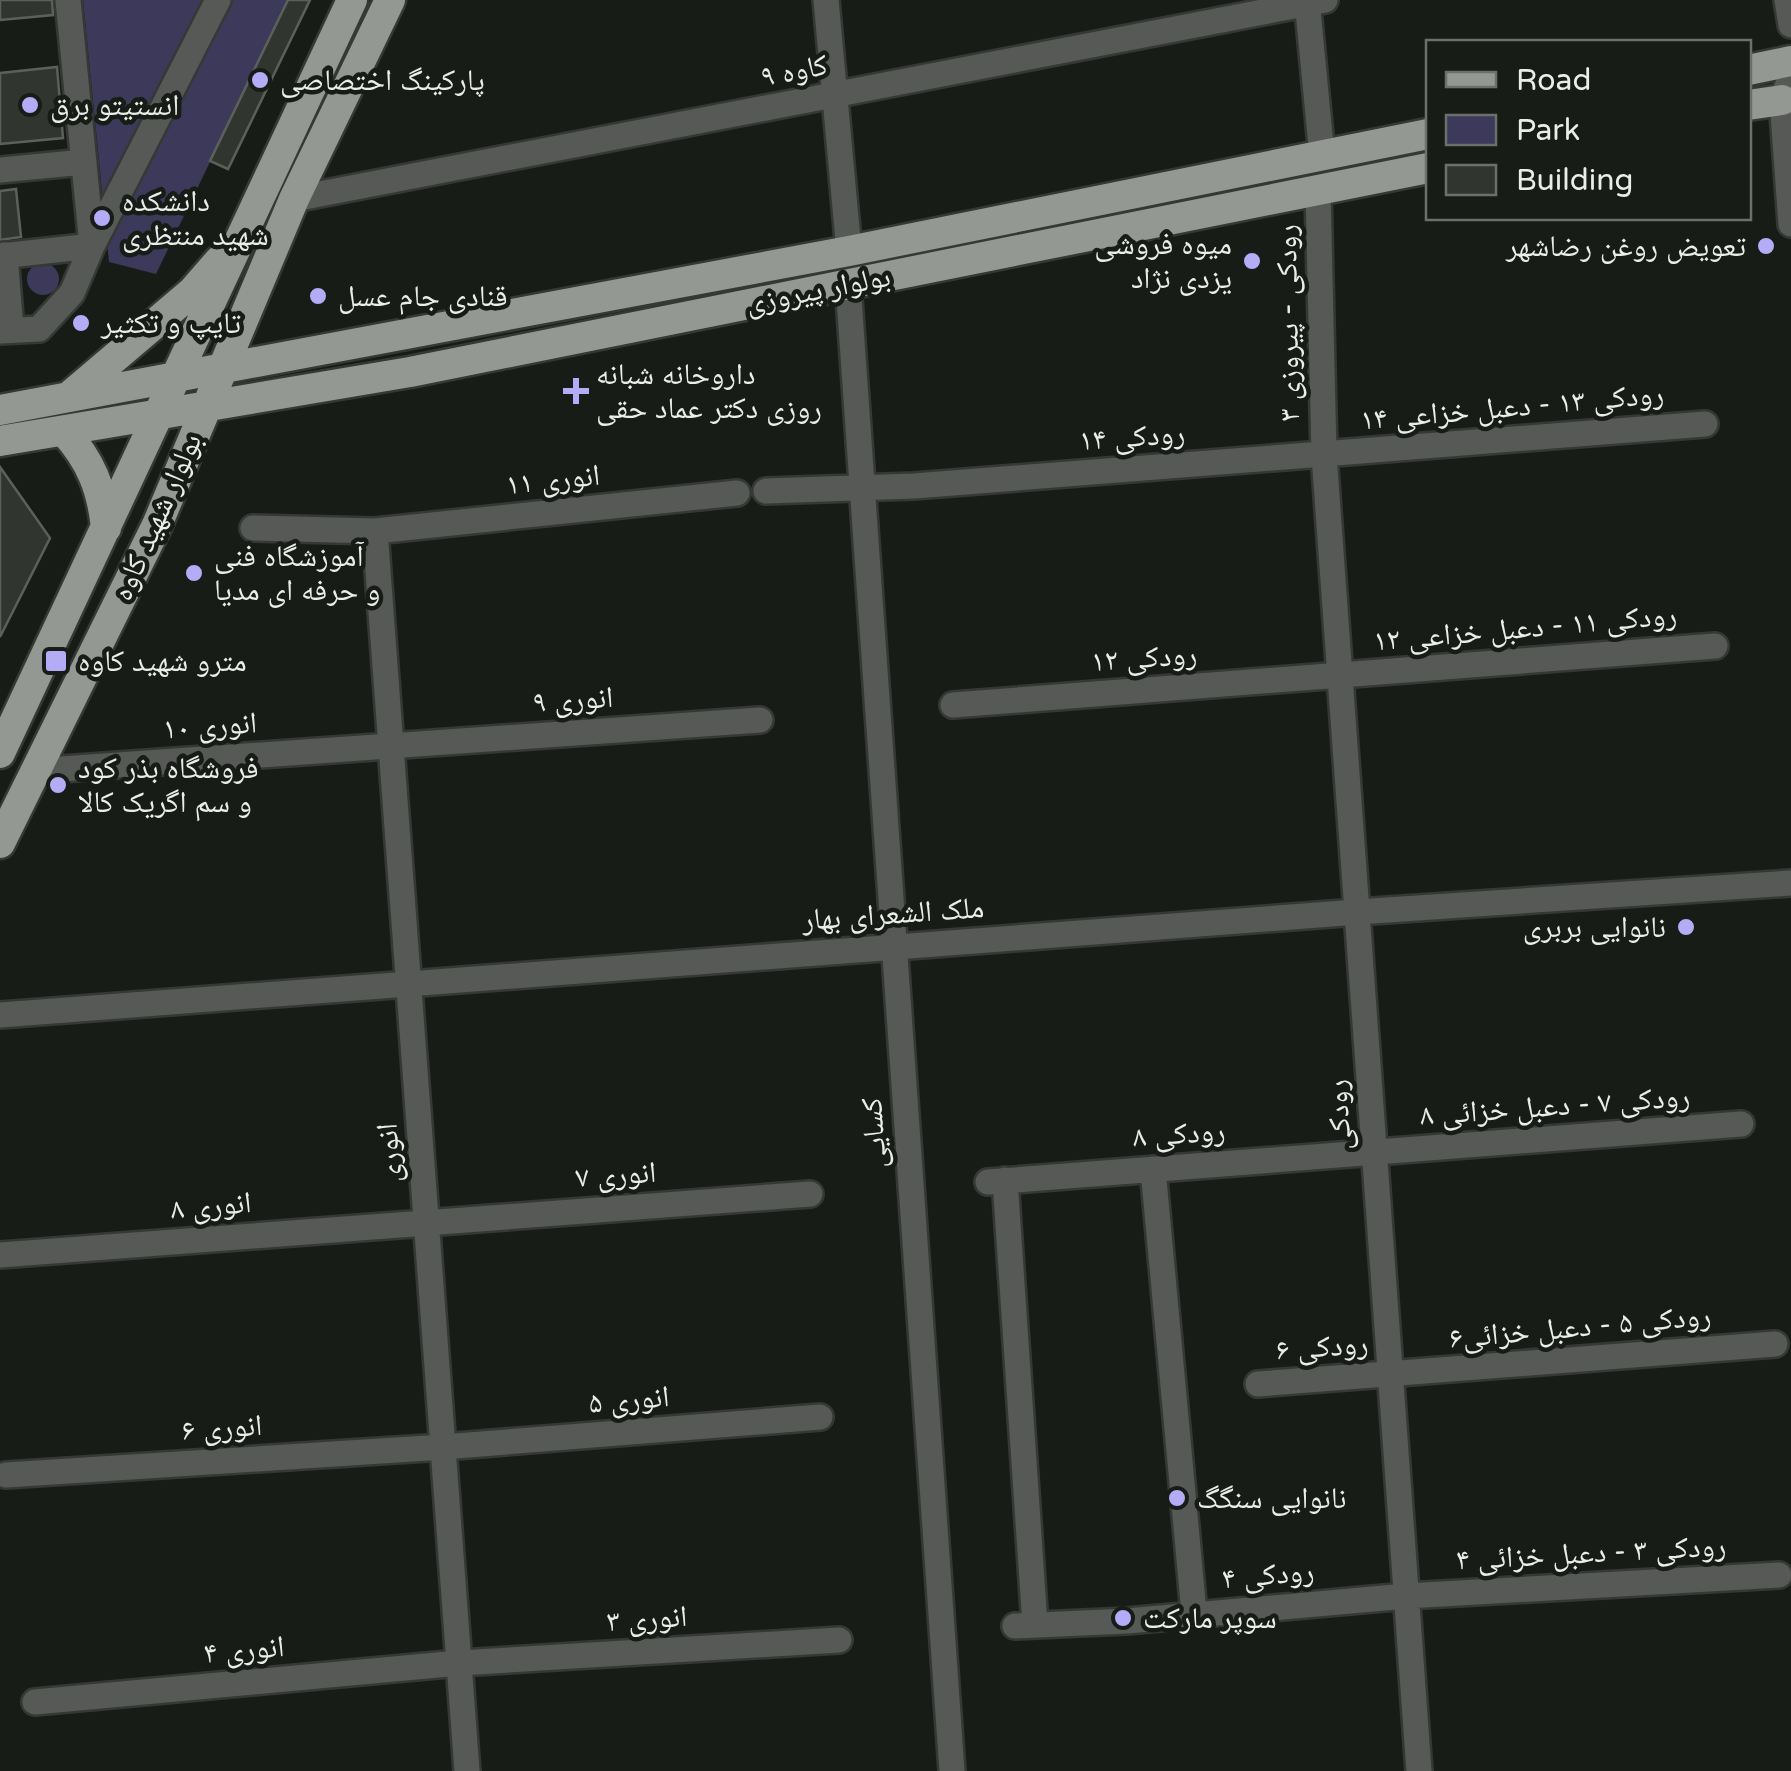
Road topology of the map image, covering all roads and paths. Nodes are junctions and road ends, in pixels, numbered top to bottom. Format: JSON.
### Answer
{"nodes":[{"id":1,"x":68,"y":0,"type":"edge"},
{"id":2,"x":218,"y":0,"type":"edge"},
{"id":3,"x":352,"y":0,"type":"edge"},
{"id":4,"x":390,"y":0,"type":"edge"},
{"id":5,"x":826,"y":0,"type":"edge"},
{"id":6,"x":1787,"y":0,"type":"edge"},
{"id":7,"x":1313,"y":1,"type":"edge"},
{"id":8,"x":1791,"y":25,"type":"edge"},
{"id":9,"x":1791,"y":61,"type":"edge"},
{"id":10,"x":1751,"y":69,"type":"edge"},
{"id":11,"x":1788,"y":92,"type":"edge"},
{"id":12,"x":835,"y":96,"type":"junction"},
{"id":13,"x":1751,"y":104,"type":"edge"},
{"id":14,"x":1426,"y":134,"type":"edge"},
{"id":15,"x":1322,"y":156,"type":"junction"},
{"id":16,"x":84,"y":162,"type":"junction"},
{"id":17,"x":1426,"y":168,"type":"edge"},
{"id":18,"x":0,"y":170,"type":"edge"},
{"id":19,"x":1318,"y":190,"type":"junction"},
{"id":20,"x":294,"y":199,"type":"junction"},
{"id":21,"x":1791,"y":224,"type":"edge"},
{"id":22,"x":241,"y":236,"type":"junction"},
{"id":23,"x":92,"y":246,"type":"junction"},
{"id":24,"x":849,"y":251,"type":"junction"},
{"id":25,"x":2,"y":256,"type":"edge"},
{"id":26,"x":848,"y":284,"type":"junction"},
{"id":27,"x":250,"y":302,"type":"junction"},
{"id":28,"x":6,"y":330,"type":"edge"},
{"id":29,"x":295,"y":354,"type":"junction"},
{"id":30,"x":223,"y":368,"type":"junction"},
{"id":31,"x":176,"y":378,"type":"junction"},
{"id":32,"x":69,"y":398,"type":"junction"},
{"id":33,"x":207,"y":406,"type":"junction"},
{"id":34,"x":0,"y":410,"type":"edge"},
{"id":35,"x":158,"y":416,"type":"junction"},
{"id":36,"x":1705,"y":424,"type":"dead end"},
{"id":37,"x":64,"y":431,"type":"junction"},
{"id":38,"x":0,"y":440,"type":"edge"},
{"id":39,"x":1324,"y":454,"type":"junction"},
{"id":40,"x":861,"y":490,"type":"junction"},
{"id":41,"x":766,"y":491,"type":"dead end"},
{"id":42,"x":736,"y":493,"type":"dead end"},
{"id":43,"x":106,"y":528,"type":"junction"},
{"id":44,"x":253,"y":528,"type":"dead end"},
{"id":45,"x":376,"y":531,"type":"junction"},
{"id":46,"x":1715,"y":646,"type":"dead end"},
{"id":47,"x":1340,"y":676,"type":"junction"},
{"id":48,"x":953,"y":705,"type":"dead end"},
{"id":49,"x":760,"y":720,"type":"dead end"},
{"id":50,"x":391,"y":746,"type":"junction"},
{"id":51,"x":0,"y":753,"type":"edge"},
{"id":52,"x":34,"y":770,"type":"junction"},
{"id":53,"x":0,"y":843,"type":"edge"},
{"id":54,"x":1791,"y":883,"type":"edge"},
{"id":55,"x":1357,"y":912,"type":"junction"},
{"id":56,"x":894,"y":946,"type":"junction"},
{"id":57,"x":409,"y":984,"type":"junction"},
{"id":58,"x":0,"y":1016,"type":"edge"},
{"id":59,"x":1741,"y":1124,"type":"dead end"},
{"id":60,"x":1374,"y":1152,"type":"junction"},
{"id":61,"x":1153,"y":1169,"type":"junction"},
{"id":62,"x":810,"y":1194,"type":"dead end"},
{"id":63,"x":426,"y":1221,"type":"junction"},
{"id":64,"x":0,"y":1255,"type":"edge"},
{"id":65,"x":1775,"y":1344,"type":"dead end"},
{"id":66,"x":1390,"y":1374,"type":"junction"},
{"id":67,"x":1258,"y":1384,"type":"dead end"},
{"id":68,"x":820,"y":1417,"type":"dead end"},
{"id":69,"x":443,"y":1447,"type":"junction"},
{"id":70,"x":6,"y":1475,"type":"dead end"},
{"id":71,"x":1779,"y":1575,"type":"dead end"},
{"id":72,"x":1406,"y":1596,"type":"junction"},
{"id":73,"x":1194,"y":1614,"type":"junction"},
{"id":74,"x":1025,"y":1626,"type":"joint"},
{"id":75,"x":839,"y":1640,"type":"dead end"},
{"id":76,"x":459,"y":1663,"type":"junction"},
{"id":77,"x":36,"y":1702,"type":"dead end"},
{"id":78,"x":467,"y":1771,"type":"edge"},
{"id":79,"x":952,"y":1771,"type":"edge"},
{"id":80,"x":1419,"y":1771,"type":"edge"}],
"edges":[{"from":1,"to":16,"type":"street"},
{"from":2,"to":23,"type":"street"},
{"from":3,"to":22,"type":"main road"},
{"from":4,"to":20,"type":"main road"},
{"from":5,"to":12,"type":"street"},
{"from":6,"to":8,"type":"street"},
{"from":7,"to":12,"type":"street","name":"کاوه ۹"},
{"from":7,"to":15,"type":"street"},
{"from":9,"to":10,"type":"main road"},
{"from":11,"to":13,"type":"main road"},
{"from":11,"to":21,"type":"street"},
{"from":12,"to":20,"type":"street","name":"کاوه ۹"},
{"from":12,"to":24,"type":"street"},
{"from":14,"to":15,"type":"main road","name":"بولوار پیروزی"},
{"from":15,"to":24,"type":"main road","name":"بولوار پیروزی"},
{"from":16,"to":18,"type":"street"},
{"from":16,"to":23,"type":"street"},
{"from":17,"to":19,"type":"main road","name":"بولوار پیروزی"},
{"from":19,"to":26,"type":"main road","name":"بولوار پیروزی"},
{"from":19,"to":39,"type":"street","name":"رودکی - پیروزی ۳"},
{"from":20,"to":27,"type":"main road"},
{"from":22,"to":31,"type":"main road"},
{"from":22,"to":32,"type":"main road"},
{"from":23,"to":25,"type":"street"},
{"from":23,"to":28,"type":"street"},
{"from":24,"to":29,"type":"main road","name":"بولوار پیروزی"},
{"from":25,"to":28,"type":"street"},
{"from":26,"to":33,"type":"main road","name":"بولوار پیروزی"},
{"from":26,"to":40,"type":"street","name":"کسایی"},
{"from":27,"to":29,"type":"main road"},
{"from":27,"to":30,"type":"main road"},
{"from":29,"to":30,"type":"main road","name":"بولوار پیروزی"},
{"from":30,"to":31,"type":"main road","name":"بولوار پیروزی"},
{"from":30,"to":33,"type":"main road","name":"بولوار شهید کاوه"},
{"from":31,"to":32,"type":"main road"},
{"from":31,"to":35,"type":"main road","name":"بولوار شهید کاوه"},
{"from":32,"to":34,"type":"main road"},
{"from":33,"to":35,"type":"main road","name":"بولوار پیروزی"},
{"from":33,"to":52,"type":"main road","name":"بولوار شهید کاوه"},
{"from":35,"to":37,"type":"main road"},
{"from":35,"to":43,"type":"main road","name":"بولوار شهید کاوه"},
{"from":36,"to":39,"type":"street","name":"رودکی ۱۳ - دعبل خزاعی ۱۴"},
{"from":37,"to":38,"type":"main road"},
{"from":37,"to":43,"type":"main road"},
{"from":39,"to":40,"type":"street","name":"رودکی ۱۴"},
{"from":39,"to":47,"type":"street","name":"رودکی"},
{"from":40,"to":41,"type":"street","name":"رودکی ۱۴"},
{"from":40,"to":56,"type":"street","name":"کسایی"},
{"from":42,"to":45,"type":"street","name":"انوری ۱۱"},
{"from":43,"to":51,"type":"main road","name":"بولوار شهید کاوه"},
{"from":44,"to":45,"type":"street","name":"انوری ۱۱"},
{"from":45,"to":50,"type":"street","name":"انوری"},
{"from":46,"to":47,"type":"street","name":"رودکی ۱۱ - دعبل خزاعی ۱۲"},
{"from":47,"to":48,"type":"street","name":"رودکی ۱۲"},
{"from":47,"to":55,"type":"street","name":"رودکی"},
{"from":49,"to":50,"type":"street","name":"انوری ۹"},
{"from":50,"to":52,"type":"street","name":"انوری ۱۰"},
{"from":50,"to":57,"type":"street","name":"انوری"},
{"from":52,"to":53,"type":"main road","name":"بولوار شهید کاوه"},
{"from":54,"to":55,"type":"street","name":"ملک الشعرای بهار"},
{"from":55,"to":56,"type":"street","name":"ملک الشعرای بهار"},
{"from":55,"to":60,"type":"street","name":"رودکی"},
{"from":56,"to":57,"type":"street","name":"ملک الشعرای بهار"},
{"from":56,"to":79,"type":"street","name":"کسایی"},
{"from":57,"to":58,"type":"street","name":"ملک الشعرای بهار"},
{"from":57,"to":63,"type":"street","name":"انوری"},
{"from":59,"to":60,"type":"street","name":"رودکی ۷ - دعبل خزائی ۸"},
{"from":60,"to":61,"type":"street","name":"رودکی ۸"},
{"from":60,"to":66,"type":"street","name":"رودکی"},
{"from":61,"to":73,"type":"street"},
{"from":61,"to":74,"type":"street","name":"رودکی ۸"},
{"from":62,"to":63,"type":"street","name":"انوری ۷"},
{"from":63,"to":64,"type":"street","name":"انوری ۸"},
{"from":63,"to":69,"type":"street","name":"انوری"},
{"from":65,"to":66,"type":"street","name":"رودکی ۵ - دعبل خزائی۶"},
{"from":66,"to":67,"type":"street","name":"رودکی ۶"},
{"from":66,"to":72,"type":"street","name":"رودکی"},
{"from":68,"to":69,"type":"street","name":"انوری ۵"},
{"from":69,"to":70,"type":"street","name":"انوری ۶"},
{"from":69,"to":76,"type":"street","name":"انوری"},
{"from":71,"to":72,"type":"street","name":"رودکی ۳ - دعبل خزائی ۴"},
{"from":72,"to":73,"type":"street","name":"رودکی ۴"},
{"from":72,"to":80,"type":"street","name":"رودکی"},
{"from":73,"to":74,"type":"street","name":"رودکی ۴"},
{"from":75,"to":76,"type":"street","name":"انوری ۳"},
{"from":76,"to":77,"type":"street","name":"انوری ۴"},
{"from":76,"to":78,"type":"street","name":"انوری"}]}
